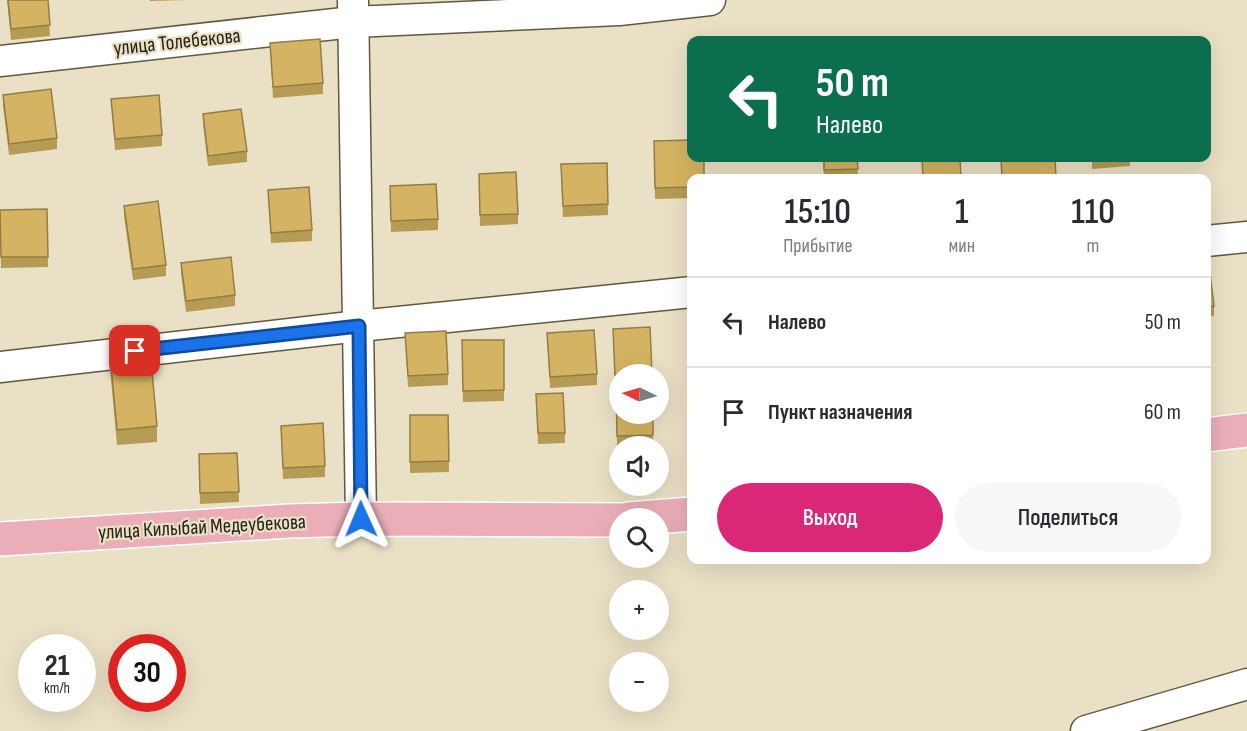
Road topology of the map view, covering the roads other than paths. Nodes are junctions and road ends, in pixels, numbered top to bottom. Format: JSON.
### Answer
{"nodes":[{"id":1,"x":710,"y":0,"type":"edge"},
{"id":2,"x":353,"y":11,"type":"edge"},
{"id":3,"x":0,"y":61,"type":"edge"},
{"id":4,"x":1247,"y":237,"type":"edge"},
{"id":5,"x":1211,"y":241,"type":"edge"},
{"id":6,"x":687,"y":293,"type":"edge"},
{"id":7,"x":359,"y":326,"type":"junction"},
{"id":8,"x":0,"y":367,"type":"edge"},
{"id":9,"x":1247,"y":430,"type":"edge"},
{"id":10,"x":1211,"y":434,"type":"edge"},
{"id":11,"x":687,"y":514,"type":"edge"},
{"id":12,"x":669,"y":516,"type":"edge"},
{"id":13,"x":361,"y":519,"type":"junction"},
{"id":14,"x":609,"y":520,"type":"edge"},
{"id":15,"x":0,"y":539,"type":"edge"},
{"id":16,"x":1247,"y":684,"type":"edge"},
{"id":17,"x":1086,"y":731,"type":"edge"}],
"edges":[{"from":1,"to":2,"type":"street","name":"улица Толебекова"},
{"from":2,"to":3,"type":"street","name":"улица Толебекова"},
{"from":2,"to":7,"type":"street"},
{"from":4,"to":5,"type":"street"},
{"from":6,"to":7,"type":"street"},
{"from":7,"to":8,"type":"street"},
{"from":7,"to":13,"type":"street"},
{"from":9,"to":10,"type":"main road"},
{"from":11,"to":12,"type":"main road"},
{"from":13,"to":14,"type":"main road","name":"улица Килыбай Медеубекова"},
{"from":13,"to":15,"type":"main road","name":"улица Килыбай Медеубекова"},
{"from":16,"to":17,"type":"street"}]}
